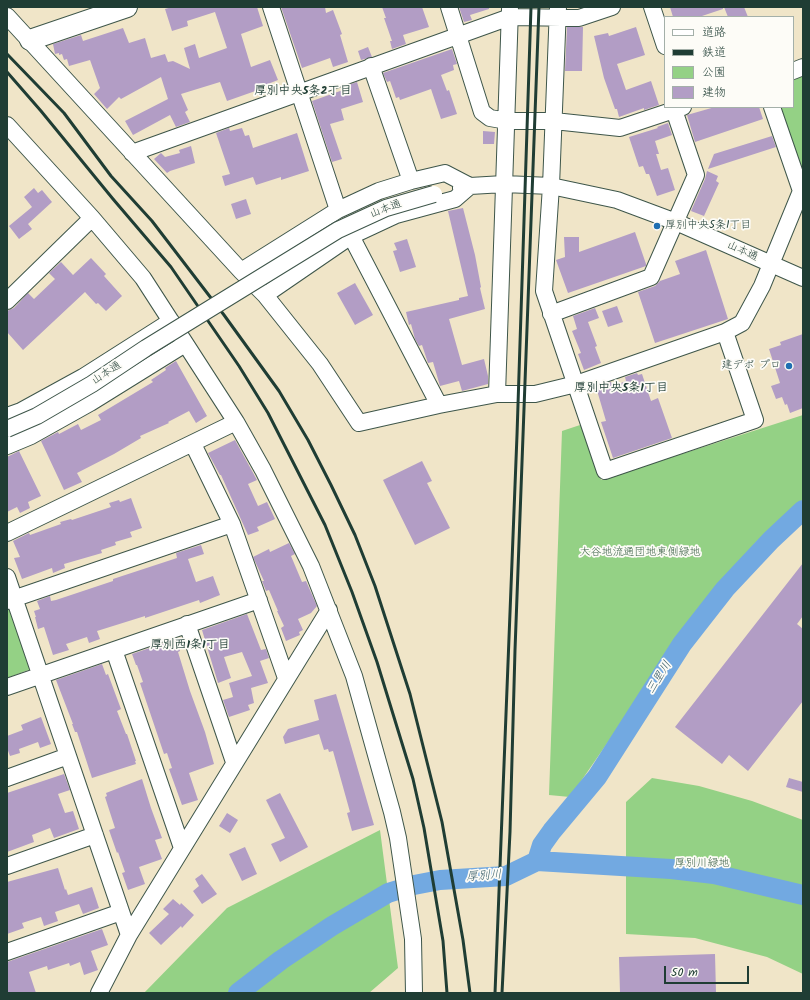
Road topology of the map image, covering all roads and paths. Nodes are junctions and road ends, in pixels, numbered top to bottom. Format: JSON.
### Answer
{"nodes":[{"id":1,"x":127,"y":7,"type":"edge"},
{"id":2,"x":271,"y":7,"type":"edge"},
{"id":3,"x":449,"y":7,"type":"edge"},
{"id":4,"x":612,"y":7,"type":"edge"},
{"id":5,"x":652,"y":7,"type":"edge"},
{"id":6,"x":510,"y":12,"type":"edge"},
{"id":7,"x":558,"y":13,"type":"edge"},
{"id":8,"x":7,"y":16,"type":"edge"},
{"id":9,"x":458,"y":36,"type":"junction"},
{"id":10,"x":30,"y":40,"type":"junction"},
{"id":11,"x":664,"y":43,"type":"edge"},
{"id":12,"x":371,"y":66,"type":"junction"},
{"id":13,"x":299,"y":92,"type":"junction"},
{"id":14,"x":772,"y":108,"type":"edge"},
{"id":15,"x":678,"y":109,"type":"edge"},
{"id":16,"x":507,"y":120,"type":"junction"},
{"id":17,"x":554,"y":121,"type":"junction"},
{"id":18,"x":7,"y":124,"type":"edge"},
{"id":19,"x":132,"y":153,"type":"junction"},
{"id":20,"x":411,"y":181,"type":"junction"},
{"id":21,"x":504,"y":184,"type":"junction"},
{"id":22,"x":470,"y":186,"type":"junction"},
{"id":23,"x":551,"y":186,"type":"junction"},
{"id":24,"x":802,"y":192,"type":"edge"},
{"id":25,"x":338,"y":210,"type":"junction"},
{"id":26,"x":92,"y":218,"type":"junction"},
{"id":27,"x":676,"y":222,"type":"junction"},
{"id":28,"x":351,"y":236,"type":"junction"},
{"id":29,"x":770,"y":265,"type":"junction"},
{"id":30,"x":241,"y":271,"type":"junction"},
{"id":31,"x":803,"y":278,"type":"edge"},
{"id":32,"x":265,"y":295,"type":"junction"},
{"id":33,"x":7,"y":301,"type":"edge"},
{"id":34,"x":550,"y":314,"type":"junction"},
{"id":35,"x":171,"y":321,"type":"junction"},
{"id":36,"x":725,"y":332,"type":"junction"},
{"id":37,"x":185,"y":344,"type":"junction"},
{"id":38,"x":576,"y":384,"type":"junction"},
{"id":39,"x":497,"y":394,"type":"junction"},
{"id":40,"x":438,"y":405,"type":"junction"},
{"id":41,"x":7,"y":416,"type":"edge"},
{"id":42,"x":236,"y":422,"type":"junction"},
{"id":43,"x":7,"y":429,"type":"edge"},
{"id":44,"x":193,"y":444,"type":"junction"},
{"id":45,"x":7,"y":446,"type":"edge"},
{"id":46,"x":232,"y":524,"type":"junction"},
{"id":47,"x":7,"y":533,"type":"edge"},
{"id":48,"x":7,"y":577,"type":"edge"},
{"id":49,"x":11,"y":599,"type":"edge"},
{"id":50,"x":259,"y":600,"type":"junction"},
{"id":51,"x":329,"y":610,"type":"junction"},
{"id":52,"x":188,"y":624,"type":"junction"},
{"id":53,"x":114,"y":650,"type":"junction"},
{"id":54,"x":40,"y":675,"type":"junction"},
{"id":55,"x":286,"y":678,"type":"junction"},
{"id":56,"x":7,"y":686,"type":"edge"},
{"id":57,"x":68,"y":756,"type":"junction"},
{"id":58,"x":234,"y":762,"type":"junction"},
{"id":59,"x":7,"y":778,"type":"edge"},
{"id":60,"x":95,"y":835,"type":"junction"},
{"id":61,"x":182,"y":848,"type":"junction"},
{"id":62,"x":7,"y":866,"type":"edge"},
{"id":63,"x":121,"y":912,"type":"junction"},
{"id":64,"x":129,"y":935,"type":"junction"},
{"id":65,"x":7,"y":952,"type":"edge"},
{"id":66,"x":99,"y":993,"type":"edge"},
{"id":67,"x":414,"y":993,"type":"edge"}],
"edges":[{"from":1,"to":10,"type":"main road"},
{"from":2,"to":13,"type":"street"},
{"from":3,"to":9,"type":"street"},
{"from":4,"to":7,"type":"street"},
{"from":5,"to":11,"type":"street"},
{"from":6,"to":7,"type":"street"},
{"from":6,"to":9,"type":"street"},
{"from":6,"to":16,"type":"street"},
{"from":7,"to":17,"type":"street"},
{"from":8,"to":10,"type":"street"},
{"from":9,"to":12,"type":"street"},
{"from":9,"to":16,"type":"street"},
{"from":10,"to":19,"type":"street"},
{"from":12,"to":13,"type":"street"},
{"from":12,"to":20,"type":"street"},
{"from":13,"to":19,"type":"street"},
{"from":13,"to":25,"type":"street"},
{"from":14,"to":24,"type":"street"},
{"from":15,"to":17,"type":"street"},
{"from":15,"to":27,"type":"street"},
{"from":16,"to":17,"type":"street"},
{"from":16,"to":21,"type":"street"},
{"from":17,"to":23,"type":"street"},
{"from":18,"to":26,"type":"street"},
{"from":19,"to":30,"type":"street"},
{"from":20,"to":22,"type":"street"},
{"from":20,"to":25,"type":"street"},
{"from":21,"to":22,"type":"street","name":"山本通"},
{"from":21,"to":23,"type":"street","name":"山本通"},
{"from":21,"to":39,"type":"street"},
{"from":22,"to":28,"type":"street"},
{"from":22,"to":43,"type":"street","name":"山本通","bridge":true},
{"from":23,"to":27,"type":"street","name":"山本通"},
{"from":23,"to":34,"type":"street"},
{"from":24,"to":29,"type":"street"},
{"from":25,"to":30,"type":"street"},
{"from":26,"to":33,"type":"street"},
{"from":26,"to":35,"type":"street"},
{"from":27,"to":29,"type":"street","name":"山本通"},
{"from":27,"to":34,"type":"street"},
{"from":28,"to":32,"type":"street"},
{"from":28,"to":40,"type":"street"},
{"from":29,"to":31,"type":"street","name":"山本通"},
{"from":29,"to":36,"type":"street"},
{"from":30,"to":32,"type":"street"},
{"from":32,"to":40,"type":"street"},
{"from":34,"to":38,"type":"street"},
{"from":35,"to":37,"type":"street"},
{"from":35,"to":41,"type":"street"},
{"from":36,"to":38,"type":"street"},
{"from":36,"to":38,"type":"street"},
{"from":37,"to":42,"type":"street"},
{"from":37,"to":45,"type":"street"},
{"from":38,"to":39,"type":"street"},
{"from":39,"to":40,"type":"street"},
{"from":42,"to":44,"type":"street"},
{"from":42,"to":51,"type":"street"},
{"from":44,"to":46,"type":"street"},
{"from":44,"to":47,"type":"street"},
{"from":46,"to":49,"type":"street"},
{"from":46,"to":50,"type":"street"},
{"from":48,"to":49,"type":"street"},
{"from":49,"to":54,"type":"street"},
{"from":50,"to":52,"type":"street"},
{"from":50,"to":55,"type":"street"},
{"from":51,"to":55,"type":"street"},
{"from":51,"to":67,"type":"street"},
{"from":52,"to":53,"type":"street"},
{"from":52,"to":58,"type":"street"},
{"from":53,"to":54,"type":"street"},
{"from":53,"to":61,"type":"street"},
{"from":54,"to":56,"type":"street"},
{"from":54,"to":57,"type":"street"},
{"from":55,"to":58,"type":"street"},
{"from":57,"to":59,"type":"street"},
{"from":57,"to":60,"type":"street"},
{"from":58,"to":61,"type":"street"},
{"from":60,"to":62,"type":"street"},
{"from":60,"to":63,"type":"street"},
{"from":61,"to":64,"type":"street"},
{"from":63,"to":64,"type":"street"},
{"from":63,"to":65,"type":"street"},
{"from":64,"to":66,"type":"street"}]}
